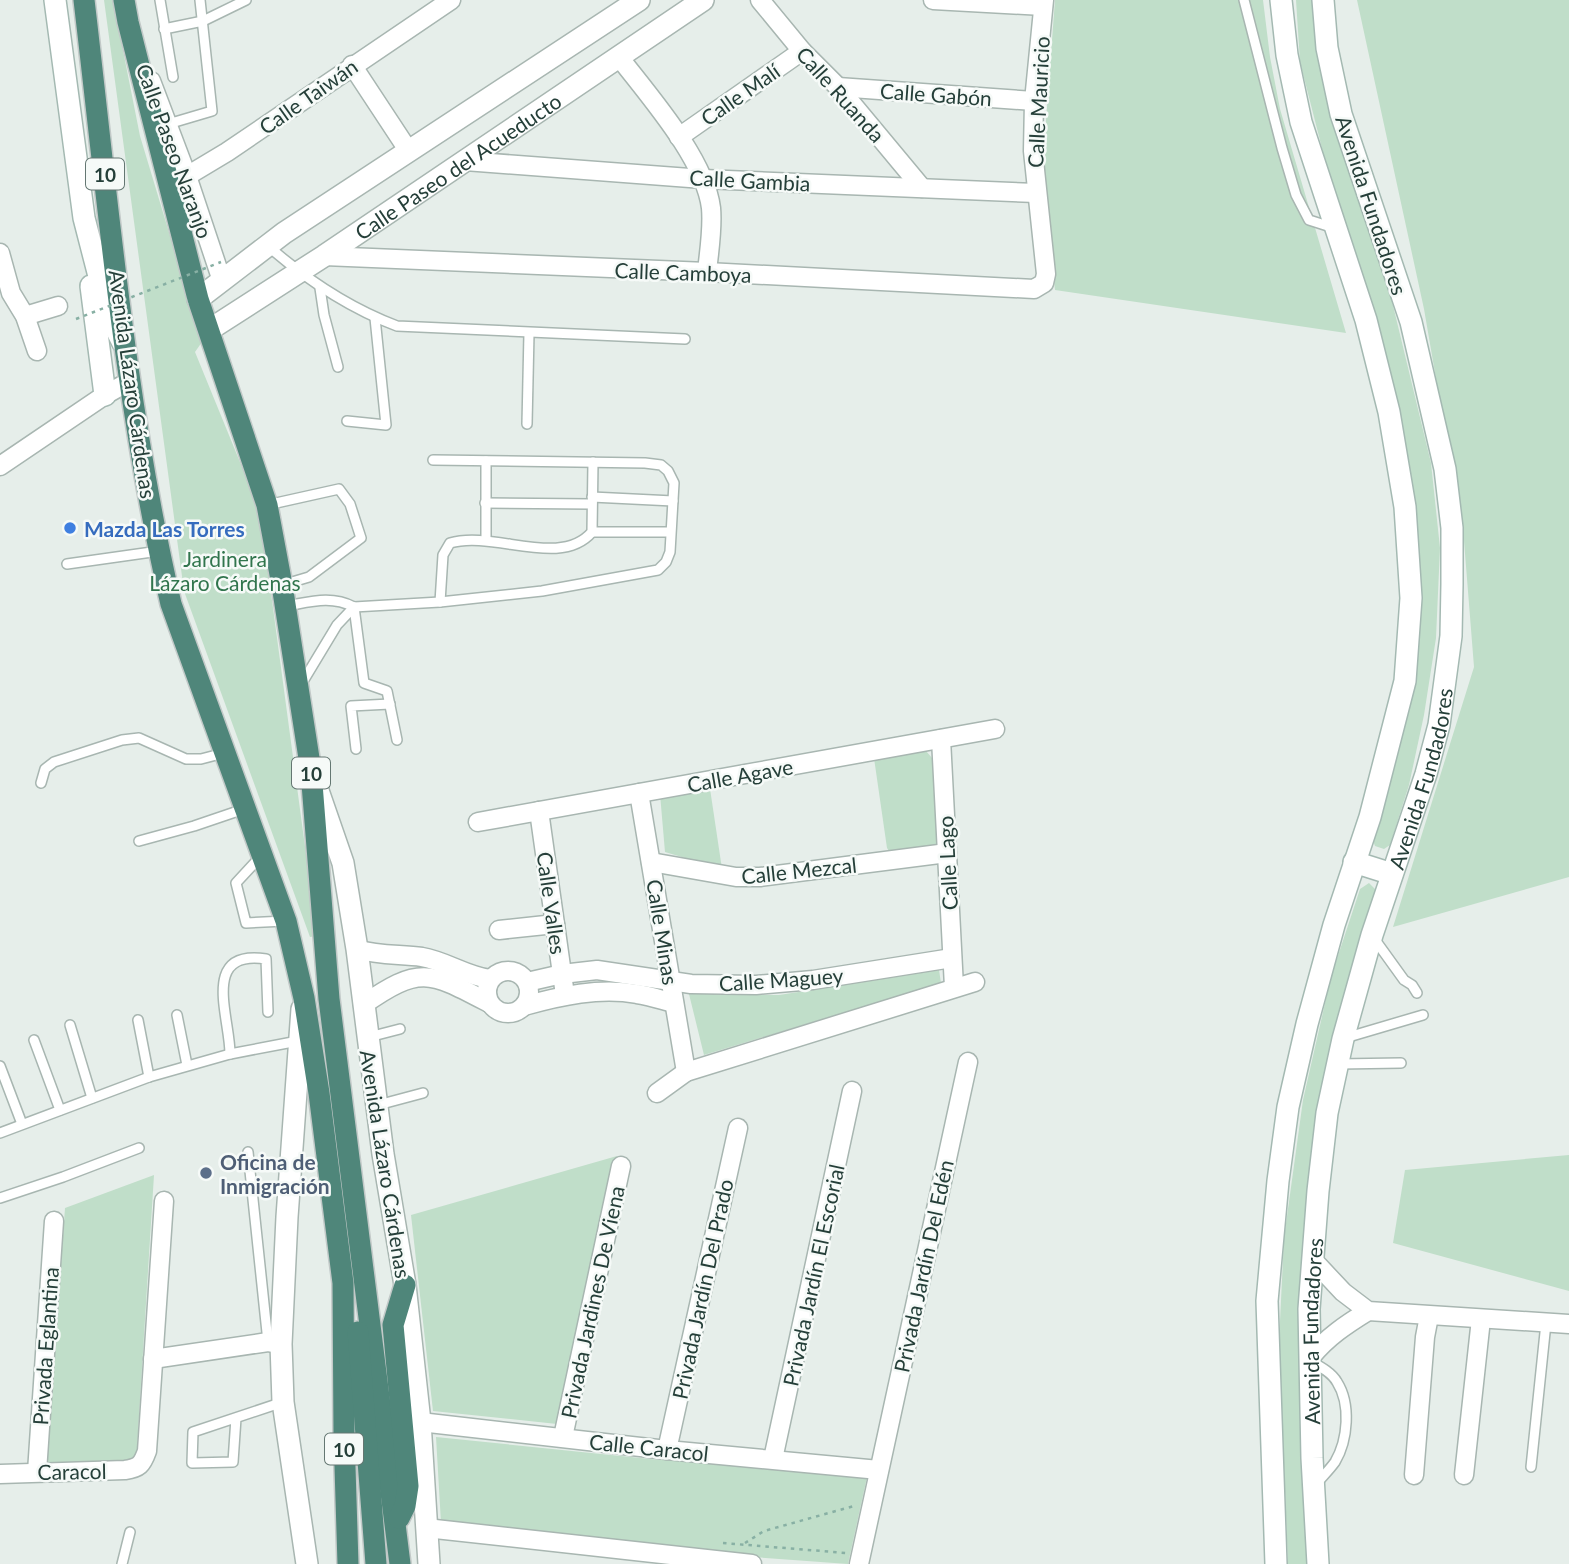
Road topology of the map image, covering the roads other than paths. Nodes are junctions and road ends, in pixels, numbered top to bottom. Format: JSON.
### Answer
{"nodes":[{"id":1,"x":55,"y":0,"type":"edge"},
{"id":2,"x":84,"y":0,"type":"edge"},
{"id":3,"x":124,"y":0,"type":"edge"},
{"id":4,"x":160,"y":0,"type":"edge"},
{"id":5,"x":200,"y":0,"type":"edge"},
{"id":6,"x":246,"y":0,"type":"edge"},
{"id":7,"x":451,"y":0,"type":"edge"},
{"id":8,"x":639,"y":0,"type":"edge"},
{"id":9,"x":703,"y":0,"type":"edge"},
{"id":10,"x":760,"y":0,"type":"edge"},
{"id":11,"x":933,"y":0,"type":"edge"},
{"id":12,"x":1244,"y":0,"type":"edge"},
{"id":13,"x":1281,"y":0,"type":"edge"},
{"id":14,"x":1322,"y":0,"type":"edge"},
{"id":15,"x":1044,"y":3,"type":"edge"},
{"id":16,"x":203,"y":21,"type":"junction"},
{"id":17,"x":128,"y":22,"type":"junction"},
{"id":18,"x":164,"y":29,"type":"junction"},
{"id":19,"x":802,"y":51,"type":"junction"},
{"id":20,"x":619,"y":57,"type":"junction"},
{"id":21,"x":352,"y":65,"type":"junction"},
{"id":22,"x":173,"y":77,"type":"dead end"},
{"id":23,"x":838,"y":88,"type":"junction"},
{"id":24,"x":1034,"y":101,"type":"junction"},
{"id":25,"x":167,"y":124,"type":"junction"},
{"id":26,"x":679,"y":136,"type":"junction"},
{"id":27,"x":408,"y":150,"type":"junction"},
{"id":28,"x":465,"y":161,"type":"junction"},
{"id":29,"x":187,"y":176,"type":"junction"},
{"id":30,"x":703,"y":178,"type":"junction"},
{"id":31,"x":922,"y":188,"type":"junction"},
{"id":32,"x":1036,"y":192,"type":"junction"},
{"id":33,"x":173,"y":197,"type":"junction"},
{"id":34,"x":84,"y":218,"type":"junction"},
{"id":35,"x":1336,"y":228,"type":"junction"},
{"id":36,"x":268,"y":246,"type":"junction"},
{"id":37,"x":0,"y":253,"type":"edge"},
{"id":38,"x":324,"y":256,"type":"junction"},
{"id":39,"x":221,"y":272,"type":"junction"},
{"id":40,"x":298,"y":272,"type":"junction"},
{"id":41,"x":707,"y":272,"type":"junction"},
{"id":42,"x":1041,"y":286,"type":"joint"},
{"id":43,"x":320,"y":288,"type":"junction"},
{"id":44,"x":5,"y":296,"type":"edge"},
{"id":45,"x":198,"y":299,"type":"junction"},
{"id":46,"x":58,"y":306,"type":"dead end"},
{"id":47,"x":25,"y":316,"type":"junction"},
{"id":48,"x":375,"y":318,"type":"junction"},
{"id":49,"x":209,"y":330,"type":"junction"},
{"id":50,"x":529,"y":333,"type":"junction"},
{"id":51,"x":685,"y":339,"type":"dead end"},
{"id":52,"x":125,"y":348,"type":"junction"},
{"id":53,"x":37,"y":351,"type":"dead end"},
{"id":54,"x":338,"y":367,"type":"dead end"},
{"id":55,"x":130,"y":381,"type":"junction"},
{"id":56,"x":105,"y":395,"type":"junction"},
{"id":57,"x":347,"y":421,"type":"dead end"},
{"id":58,"x":527,"y":424,"type":"dead end"},
{"id":59,"x":433,"y":460,"type":"dead end"},
{"id":60,"x":486,"y":461,"type":"junction"},
{"id":61,"x":593,"y":463,"type":"junction"},
{"id":62,"x":0,"y":466,"type":"edge"},
{"id":63,"x":592,"y":500,"type":"junction"},
{"id":64,"x":673,"y":501,"type":"junction"},
{"id":65,"x":485,"y":503,"type":"junction"},
{"id":66,"x":267,"y":505,"type":"junction"},
{"id":67,"x":592,"y":531,"type":"junction"},
{"id":68,"x":670,"y":532,"type":"junction"},
{"id":69,"x":486,"y":540,"type":"junction"},
{"id":70,"x":159,"y":551,"type":"junction"},
{"id":71,"x":67,"y":564,"type":"dead end"},
{"id":72,"x":284,"y":595,"type":"junction"},
{"id":73,"x":440,"y":602,"type":"junction"},
{"id":74,"x":354,"y":607,"type":"junction"},
{"id":75,"x":299,"y":689,"type":"junction"},
{"id":76,"x":390,"y":704,"type":"junction"},
{"id":77,"x":995,"y":729,"type":"dead end"},
{"id":78,"x":940,"y":739,"type":"junction"},
{"id":79,"x":397,"y":740,"type":"dead end"},
{"id":80,"x":356,"y":748,"type":"dead end"},
{"id":81,"x":226,"y":752,"type":"junction"},
{"id":82,"x":311,"y":771,"type":"junction"},
{"id":83,"x":40,"y":783,"type":"dead end"},
{"id":84,"x":639,"y":793,"type":"junction"},
{"id":85,"x":246,"y":808,"type":"junction"},
{"id":86,"x":539,"y":811,"type":"junction"},
{"id":87,"x":478,"y":822,"type":"dead end"},
{"id":88,"x":138,"y":841,"type":"dead end"},
{"id":89,"x":947,"y":853,"type":"junction"},
{"id":90,"x":262,"y":854,"type":"junction"},
{"id":91,"x":651,"y":862,"type":"junction"},
{"id":92,"x":1354,"y":862,"type":"junction"},
{"id":93,"x":1392,"y":874,"type":"junction"},
{"id":94,"x":286,"y":921,"type":"junction"},
{"id":95,"x":555,"y":924,"type":"junction"},
{"id":96,"x":499,"y":930,"type":"dead end"},
{"id":97,"x":1372,"y":935,"type":"junction"},
{"id":98,"x":357,"y":949,"type":"junction"},
{"id":99,"x":952,"y":958,"type":"junction"},
{"id":100,"x":422,"y":966,"type":"junction"},
{"id":101,"x":562,"y":974,"type":"junction"},
{"id":102,"x":490,"y":979,"type":"junction"},
{"id":103,"x":670,"y":981,"type":"junction"},
{"id":104,"x":527,"y":982,"type":"junction"},
{"id":105,"x":975,"y":982,"type":"dead end"},
{"id":106,"x":954,"y":987,"type":"junction"},
{"id":107,"x":1417,"y":993,"type":"dead end"},
{"id":108,"x":565,"y":995,"type":"junction"},
{"id":109,"x":304,"y":998,"type":"junction"},
{"id":110,"x":489,"y":1003,"type":"junction"},
{"id":111,"x":674,"y":1003,"type":"junction"},
{"id":112,"x":363,"y":1005,"type":"junction"},
{"id":113,"x":524,"y":1006,"type":"junction"},
{"id":114,"x":268,"y":1012,"type":"dead end"},
{"id":115,"x":1423,"y":1014,"type":"dead end"},
{"id":116,"x":177,"y":1015,"type":"dead end"},
{"id":117,"x":138,"y":1020,"type":"dead end"},
{"id":118,"x":71,"y":1025,"type":"dead end"},
{"id":119,"x":400,"y":1030,"type":"dead end"},
{"id":120,"x":368,"y":1037,"type":"junction"},
{"id":121,"x":1343,"y":1039,"type":"junction"},
{"id":122,"x":34,"y":1040,"type":"dead end"},
{"id":123,"x":298,"y":1041,"type":"junction"},
{"id":124,"x":230,"y":1054,"type":"junction"},
{"id":125,"x":968,"y":1062,"type":"dead end"},
{"id":126,"x":1401,"y":1063,"type":"dead end"},
{"id":127,"x":1338,"y":1064,"type":"junction"},
{"id":128,"x":187,"y":1065,"type":"junction"},
{"id":129,"x":0,"y":1066,"type":"edge"},
{"id":130,"x":686,"y":1072,"type":"junction"},
{"id":131,"x":149,"y":1077,"type":"junction"},
{"id":132,"x":852,"y":1091,"type":"dead end"},
{"id":133,"x":422,"y":1093,"type":"dead end"},
{"id":134,"x":657,"y":1093,"type":"dead end"},
{"id":135,"x":92,"y":1098,"type":"junction"},
{"id":136,"x":376,"y":1105,"type":"junction"},
{"id":137,"x":60,"y":1110,"type":"junction"},
{"id":138,"x":22,"y":1124,"type":"junction"},
{"id":139,"x":738,"y":1128,"type":"dead end"},
{"id":140,"x":0,"y":1133,"type":"edge"},
{"id":141,"x":139,"y":1148,"type":"dead end"},
{"id":142,"x":248,"y":1152,"type":"dead end"},
{"id":143,"x":621,"y":1166,"type":"dead end"},
{"id":144,"x":0,"y":1198,"type":"edge"},
{"id":145,"x":164,"y":1201,"type":"dead end"},
{"id":146,"x":54,"y":1221,"type":"dead end"},
{"id":147,"x":360,"y":1247,"type":"junction"},
{"id":148,"x":1313,"y":1260,"type":"junction"},
{"id":149,"x":405,"y":1285,"type":"junction"},
{"id":150,"x":1368,"y":1311,"type":"junction"},
{"id":151,"x":1429,"y":1316,"type":"junction"},
{"id":152,"x":1481,"y":1319,"type":"junction"},
{"id":153,"x":1545,"y":1323,"type":"junction"},
{"id":154,"x":1569,"y":1324,"type":"edge"},
{"id":155,"x":274,"y":1343,"type":"junction"},
{"id":156,"x":153,"y":1359,"type":"junction"},
{"id":157,"x":1311,"y":1359,"type":"junction"},
{"id":158,"x":282,"y":1402,"type":"junction"},
{"id":159,"x":236,"y":1418,"type":"junction"},
{"id":160,"x":420,"y":1422,"type":"junction"},
{"id":161,"x":563,"y":1437,"type":"junction"},
{"id":162,"x":667,"y":1450,"type":"junction"},
{"id":163,"x":773,"y":1459,"type":"junction"},
{"id":164,"x":1531,"y":1467,"type":"dead end"},
{"id":165,"x":878,"y":1470,"type":"junction"},
{"id":166,"x":37,"y":1472,"type":"junction"},
{"id":167,"x":0,"y":1474,"type":"edge"},
{"id":168,"x":1414,"y":1475,"type":"dead end"},
{"id":169,"x":1464,"y":1475,"type":"dead end"},
{"id":170,"x":1314,"y":1487,"type":"junction"},
{"id":171,"x":396,"y":1523,"type":"junction"},
{"id":172,"x":426,"y":1528,"type":"junction"},
{"id":173,"x":130,"y":1531,"type":"dead end"},
{"id":174,"x":853,"y":1559,"type":"edge"},
{"id":175,"x":122,"y":1564,"type":"edge"},
{"id":176,"x":307,"y":1564,"type":"edge"},
{"id":177,"x":348,"y":1564,"type":"edge"},
{"id":178,"x":376,"y":1564,"type":"edge"},
{"id":179,"x":400,"y":1564,"type":"edge"},
{"id":180,"x":429,"y":1564,"type":"edge"},
{"id":181,"x":752,"y":1564,"type":"edge"},
{"id":182,"x":1276,"y":1564,"type":"edge"},
{"id":183,"x":1318,"y":1564,"type":"edge"}],
"edges":[{"from":1,"to":34,"type":"main road"},
{"from":2,"to":52,"type":"highway","name":"Avenida Lázaro Cárdenas","number":"10"},
{"from":3,"to":17,"type":"highway","name":"Avenida Lázaro Cárdenas","number":"10"},
{"from":4,"to":18,"type":"lane"},
{"from":5,"to":16,"type":"lane"},
{"from":6,"to":16,"type":"lane"},
{"from":7,"to":21,"type":"street","name":"Calle Taiwán"},
{"from":8,"to":27,"type":"main road","name":"Calle Paseo del Acueducto"},
{"from":9,"to":20,"type":"main road","name":"Calle Paseo del Acueducto"},
{"from":10,"to":19,"type":"street","name":"Calle Ruanda"},
{"from":11,"to":15,"type":"street"},
{"from":12,"to":35,"type":"lane"},
{"from":13,"to":35,"type":"main road","name":"Avenida Fundadores"},
{"from":14,"to":93,"type":"main road","name":"Avenida Fundadores"},
{"from":15,"to":24,"type":"street","name":"Calle Mauricio"},
{"from":16,"to":18,"type":"lane"},
{"from":16,"to":25,"type":"lane"},
{"from":17,"to":25,"type":"street","name":"Calle Paseo Naranjo"},
{"from":17,"to":33,"type":"highway","name":"Avenida Lázaro Cárdenas","number":"10"},
{"from":18,"to":22,"type":"lane"},
{"from":19,"to":23,"type":"street","name":"Calle Ruanda"},
{"from":19,"to":26,"type":"street","name":"Calle Malí"},
{"from":20,"to":26,"type":"street"},
{"from":20,"to":28,"type":"main road","name":"Calle Paseo del Acueducto"},
{"from":21,"to":27,"type":"street"},
{"from":21,"to":29,"type":"street","name":"Calle Taiwán"},
{"from":23,"to":24,"type":"street","name":"Calle Gabón"},
{"from":23,"to":31,"type":"street","name":"Calle Ruanda"},
{"from":24,"to":32,"type":"street","name":"Calle Mauricio"},
{"from":25,"to":29,"type":"street","name":"Calle Paseo Naranjo"},
{"from":26,"to":30,"type":"street"},
{"from":27,"to":36,"type":"main road","name":"Calle Paseo del Acueducto"},
{"from":28,"to":30,"type":"street","name":"Calle Gambia"},
{"from":28,"to":38,"type":"main road","name":"Calle Paseo del Acueducto"},
{"from":29,"to":33,"type":"street","name":"Calle Taiwán"},
{"from":29,"to":39,"type":"street","name":"Calle Paseo Naranjo"},
{"from":30,"to":31,"type":"street","name":"Calle Gambia"},
{"from":30,"to":41,"type":"street"},
{"from":31,"to":32,"type":"street","name":"Calle Gambia"},
{"from":32,"to":42,"type":"street","name":"Calle Mauricio"},
{"from":33,"to":45,"type":"highway","name":"Avenida Lázaro Cárdenas","number":"10"},
{"from":34,"to":52,"type":"main road"},
{"from":34,"to":56,"type":"main road"},
{"from":35,"to":92,"type":"main road","name":"Avenida Fundadores"},
{"from":36,"to":39,"type":"main road","name":"Calle Paseo del Acueducto"},
{"from":36,"to":40,"type":"lane"},
{"from":37,"to":44,"type":"street"},
{"from":38,"to":40,"type":"main road","name":"Calle Paseo del Acueducto"},
{"from":38,"to":41,"type":"street","name":"Calle Camboya"},
{"from":39,"to":45,"type":"main road","name":"Calle Paseo del Acueducto"},
{"from":40,"to":43,"type":"lane"},
{"from":40,"to":49,"type":"main road","name":"Calle Paseo del Acueducto"},
{"from":41,"to":42,"type":"street","name":"Calle Camboya"},
{"from":43,"to":48,"type":"lane"},
{"from":43,"to":54,"type":"lane"},
{"from":44,"to":47,"type":"street"},
{"from":45,"to":49,"type":"highway","name":"Avenida Lázaro Cárdenas","number":"10"},
{"from":46,"to":47,"type":"street"},
{"from":47,"to":53,"type":"street"},
{"from":48,"to":50,"type":"lane"},
{"from":48,"to":57,"type":"lane"},
{"from":49,"to":66,"type":"highway","name":"Avenida Lázaro Cárdenas","number":"10"},
{"from":50,"to":51,"type":"lane"},
{"from":50,"to":58,"type":"lane"},
{"from":52,"to":55,"type":"highway","name":"Avenida Lázaro Cárdenas","number":"10"},
{"from":55,"to":56,"type":"street"},
{"from":55,"to":70,"type":"highway","name":"Avenida Lázaro Cárdenas","number":"10"},
{"from":56,"to":62,"type":"street"},
{"from":59,"to":60,"type":"lane"},
{"from":60,"to":61,"type":"lane"},
{"from":60,"to":65,"type":"lane"},
{"from":61,"to":63,"type":"lane"},
{"from":61,"to":64,"type":"lane"},
{"from":63,"to":64,"type":"lane"},
{"from":63,"to":65,"type":"lane"},
{"from":63,"to":67,"type":"lane"},
{"from":64,"to":68,"type":"lane"},
{"from":65,"to":69,"type":"lane"},
{"from":66,"to":72,"type":"highway","name":"Avenida Lázaro Cárdenas","number":"10"},
{"from":66,"to":72,"type":"lane"},
{"from":67,"to":68,"type":"lane"},
{"from":67,"to":69,"type":"lane"},
{"from":68,"to":73,"type":"lane"},
{"from":69,"to":73,"type":"lane"},
{"from":70,"to":71,"type":"lane"},
{"from":70,"to":81,"type":"highway","name":"Avenida Lázaro Cárdenas","number":"10"},
{"from":72,"to":74,"type":"lane"},
{"from":72,"to":75,"type":"highway","name":"Avenida Lázaro Cárdenas","number":"10"},
{"from":73,"to":74,"type":"lane"},
{"from":74,"to":75,"type":"lane"},
{"from":74,"to":76,"type":"lane"},
{"from":75,"to":82,"type":"highway","name":"Avenida Lázaro Cárdenas","number":"10"},
{"from":76,"to":79,"type":"lane"},
{"from":76,"to":80,"type":"lane"},
{"from":77,"to":78,"type":"street","name":"Calle Agave"},
{"from":78,"to":84,"type":"street","name":"Calle Agave"},
{"from":78,"to":89,"type":"street","name":"Calle Lago"},
{"from":81,"to":83,"type":"lane"},
{"from":81,"to":85,"type":"highway","name":"Avenida Lázaro Cárdenas","number":"10"},
{"from":82,"to":98,"type":"main road","name":"Avenida Lázaro Cárdenas"},
{"from":82,"to":147,"type":"highway","name":"Avenida Lázaro Cárdenas","number":"10"},
{"from":84,"to":86,"type":"street","name":"Calle Agave"},
{"from":84,"to":91,"type":"street","name":"Calle Minas"},
{"from":85,"to":88,"type":"lane"},
{"from":85,"to":90,"type":"highway","name":"Avenida Lázaro Cárdenas","number":"10"},
{"from":86,"to":87,"type":"street","name":"Calle Agave"},
{"from":86,"to":95,"type":"street","name":"Calle Valles"},
{"from":89,"to":91,"type":"street","name":"Calle Mezcal"},
{"from":89,"to":99,"type":"street","name":"Calle Lago"},
{"from":90,"to":94,"type":"highway","name":"Avenida Lázaro Cárdenas","number":"10"},
{"from":90,"to":94,"type":"lane"},
{"from":91,"to":103,"type":"street","name":"Calle Minas"},
{"from":92,"to":93,"type":"main road"},
{"from":92,"to":182,"type":"main road","name":"Avenida Fundadores"},
{"from":93,"to":97,"type":"main road","name":"Avenida Fundadores"},
{"from":94,"to":109,"type":"highway","name":"Avenida Lázaro Cárdenas","number":"10"},
{"from":95,"to":96,"type":"street"},
{"from":95,"to":101,"type":"street","name":"Calle Valles"},
{"from":97,"to":107,"type":"lane"},
{"from":97,"to":121,"type":"main road","name":"Avenida Fundadores"},
{"from":98,"to":100,"type":"street"},
{"from":98,"to":112,"type":"main road","name":"Avenida Lázaro Cárdenas"},
{"from":99,"to":103,"type":"street","name":"Calle Maguey"},
{"from":99,"to":106,"type":"street","name":"Calle Lago"},
{"from":100,"to":102,"type":"street"},
{"from":100,"to":110,"type":"street"},
{"from":100,"to":112,"type":"street"},
{"from":101,"to":103,"type":"street","name":"Calle Maguey"},
{"from":101,"to":104,"type":"street","name":"Calle Maguey"},
{"from":101,"to":108,"type":"street","name":"Calle Valles"},
{"from":102,"to":104,"type":"street"},
{"from":102,"to":110,"type":"street"},
{"from":103,"to":111,"type":"street","name":"Calle Minas"},
{"from":104,"to":113,"type":"street"},
{"from":105,"to":106,"type":"street"},
{"from":106,"to":130,"type":"street"},
{"from":108,"to":111,"type":"street"},
{"from":108,"to":113,"type":"street"},
{"from":109,"to":123,"type":"main road","name":"Avenida Lázaro Cárdenas"},
{"from":109,"to":177,"type":"highway","name":"Avenida Lázaro Cárdenas","number":"10"},
{"from":110,"to":113,"type":"street"},
{"from":111,"to":130,"type":"street","name":"Calle Minas"},
{"from":112,"to":120,"type":"main road","name":"Avenida Lázaro Cárdenas"},
{"from":114,"to":124,"type":"lane"},
{"from":115,"to":121,"type":"lane"},
{"from":116,"to":128,"type":"lane"},
{"from":117,"to":131,"type":"lane"},
{"from":118,"to":135,"type":"lane"},
{"from":119,"to":120,"type":"lane"},
{"from":120,"to":136,"type":"main road","name":"Avenida Lázaro Cárdenas"},
{"from":121,"to":127,"type":"main road","name":"Avenida Fundadores"},
{"from":122,"to":137,"type":"lane"},
{"from":123,"to":124,"type":"lane"},
{"from":123,"to":155,"type":"main road","name":"Avenida Lázaro Cárdenas"},
{"from":124,"to":128,"type":"lane"},
{"from":125,"to":165,"type":"street","name":"Privada Jardín Del Edén"},
{"from":126,"to":127,"type":"lane"},
{"from":127,"to":148,"type":"main road","name":"Avenida Fundadores"},
{"from":128,"to":131,"type":"lane"},
{"from":129,"to":138,"type":"lane"},
{"from":130,"to":134,"type":"street"},
{"from":131,"to":135,"type":"lane"},
{"from":132,"to":163,"type":"street","name":"Privada Jardín El Escorial"},
{"from":133,"to":136,"type":"lane"},
{"from":135,"to":137,"type":"lane"},
{"from":136,"to":149,"type":"main road","name":"Avenida Lázaro Cárdenas"},
{"from":137,"to":138,"type":"lane"},
{"from":138,"to":140,"type":"lane"},
{"from":139,"to":162,"type":"street","name":"Privada Jardín Del Prado"},
{"from":141,"to":144,"type":"lane"},
{"from":142,"to":155,"type":"lane"},
{"from":143,"to":161,"type":"street","name":"Privada Jardines De Viena"},
{"from":145,"to":156,"type":"street"},
{"from":146,"to":166,"type":"street","name":"Privada Eglantina"},
{"from":147,"to":171,"type":"highway","name":"Avenida Lázaro Cárdenas","number":"10"},
{"from":147,"to":178,"type":"highway"},
{"from":148,"to":150,"type":"street"},
{"from":148,"to":157,"type":"main road","name":"Avenida Fundadores"},
{"from":149,"to":160,"type":"main road","name":"Avenida Lázaro Cárdenas"},
{"from":149,"to":171,"type":"highway"},
{"from":150,"to":151,"type":"street"},
{"from":150,"to":157,"type":"street"},
{"from":151,"to":152,"type":"street"},
{"from":151,"to":168,"type":"street"},
{"from":152,"to":153,"type":"street"},
{"from":152,"to":169,"type":"street"},
{"from":153,"to":154,"type":"street"},
{"from":153,"to":164,"type":"lane"},
{"from":155,"to":156,"type":"street"},
{"from":155,"to":158,"type":"main road","name":"Avenida Lázaro Cárdenas"},
{"from":156,"to":166,"type":"street","name":"Caracol"},
{"from":157,"to":170,"type":"main road","name":"Avenida Fundadores"},
{"from":157,"to":170,"type":"lane"},
{"from":158,"to":159,"type":"lane"},
{"from":158,"to":176,"type":"main road","name":"Avenida Lázaro Cárdenas"},
{"from":159,"to":159,"type":"lane"},
{"from":160,"to":161,"type":"street","name":"Calle Caracol"},
{"from":160,"to":172,"type":"main road","name":"Avenida Lázaro Cárdenas"},
{"from":161,"to":162,"type":"street","name":"Calle Caracol"},
{"from":162,"to":163,"type":"street","name":"Calle Caracol"},
{"from":163,"to":165,"type":"street","name":"Calle Caracol"},
{"from":165,"to":174,"type":"street","name":"Privada Jardín Del Edén"},
{"from":166,"to":167,"type":"street","name":"Caracol"},
{"from":170,"to":183,"type":"main road","name":"Avenida Fundadores"},
{"from":171,"to":179,"type":"highway","name":"Avenida Lázaro Cárdenas","number":"10"},
{"from":172,"to":180,"type":"main road","name":"Avenida Lázaro Cárdenas"},
{"from":172,"to":181,"type":"street"},
{"from":173,"to":175,"type":"lane"}]}
